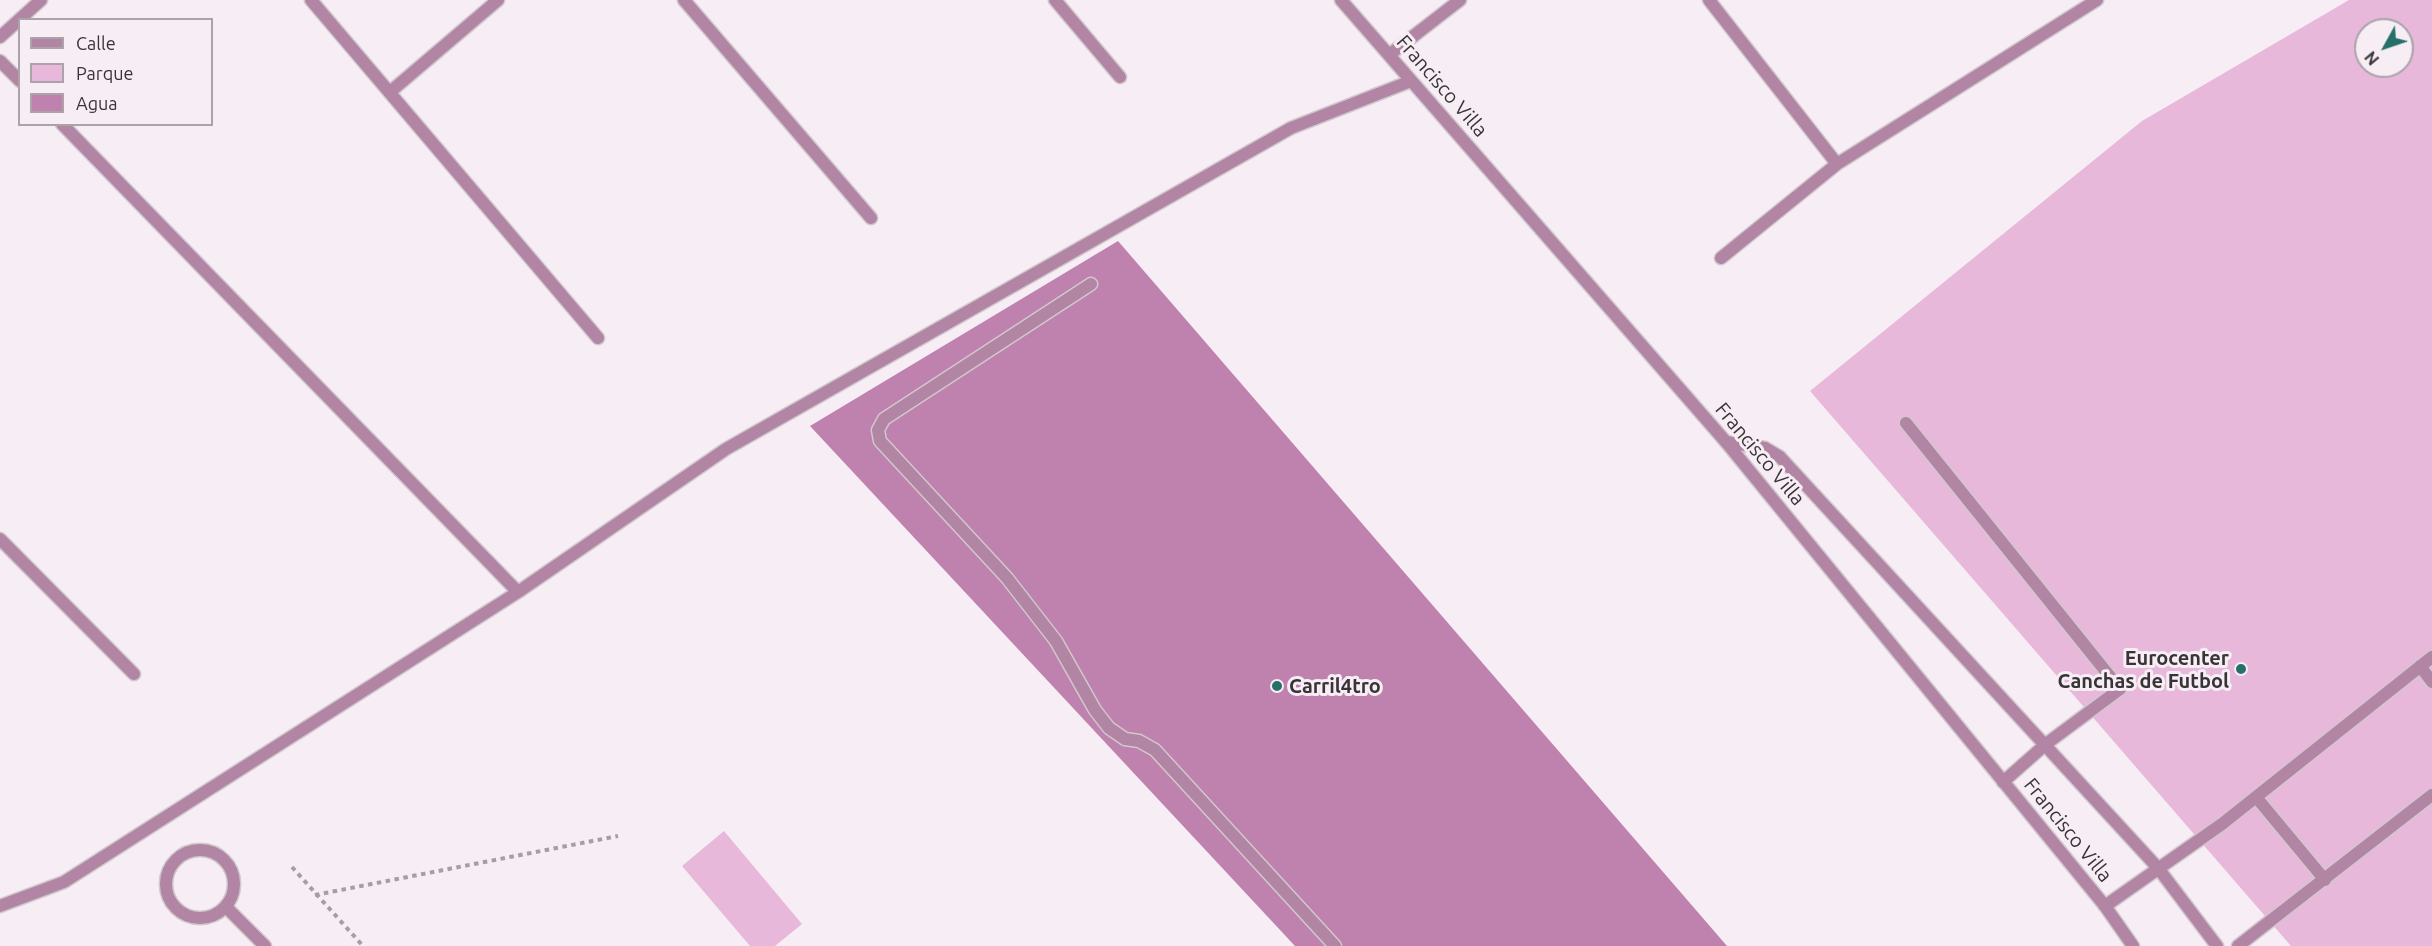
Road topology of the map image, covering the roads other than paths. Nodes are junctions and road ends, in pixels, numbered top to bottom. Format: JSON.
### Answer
{"nodes":[{"id":1,"x":41,"y":0,"type":"edge"},
{"id":2,"x":311,"y":0,"type":"edge"},
{"id":3,"x":498,"y":0,"type":"edge"},
{"id":4,"x":684,"y":0,"type":"edge"},
{"id":5,"x":1055,"y":0,"type":"edge"},
{"id":6,"x":1341,"y":0,"type":"edge"},
{"id":7,"x":1460,"y":0,"type":"edge"},
{"id":8,"x":1709,"y":0,"type":"edge"},
{"id":9,"x":2097,"y":0,"type":"edge"},
{"id":10,"x":2081,"y":4,"type":"edge"},
{"id":11,"x":21,"y":18,"type":"edge"},
{"id":12,"x":18,"y":21,"type":"edge"},
{"id":13,"x":0,"y":37,"type":"edge"},
{"id":14,"x":1389,"y":54,"type":"junction"},
{"id":15,"x":0,"y":61,"type":"edge"},
{"id":16,"x":1120,"y":77,"type":"dead end"},
{"id":17,"x":18,"y":79,"type":"edge"},
{"id":18,"x":1412,"y":81,"type":"junction"},
{"id":19,"x":390,"y":92,"type":"junction"},
{"id":20,"x":64,"y":126,"type":"edge"},
{"id":21,"x":1837,"y":164,"type":"junction"},
{"id":22,"x":871,"y":218,"type":"dead end"},
{"id":23,"x":1721,"y":258,"type":"dead end"},
{"id":24,"x":1091,"y":284,"type":"dead end"},
{"id":25,"x":598,"y":338,"type":"dead end"},
{"id":26,"x":1906,"y":423,"type":"dead end"},
{"id":27,"x":1726,"y":442,"type":"junction"},
{"id":28,"x":0,"y":539,"type":"edge"},
{"id":29,"x":518,"y":592,"type":"junction"},
{"id":30,"x":2432,"y":657,"type":"edge"},
{"id":31,"x":2420,"y":666,"type":"junction"},
{"id":32,"x":134,"y":674,"type":"dead end"},
{"id":33,"x":2432,"y":682,"type":"edge"},
{"id":34,"x":2046,"y":744,"type":"junction"},
{"id":35,"x":2003,"y":782,"type":"junction"},
{"id":36,"x":2432,"y":795,"type":"edge"},
{"id":37,"x":2256,"y":797,"type":"junction"},
{"id":38,"x":2158,"y":868,"type":"junction"},
{"id":39,"x":2325,"y":880,"type":"junction"},
{"id":40,"x":0,"y":906,"type":"edge"},
{"id":41,"x":2105,"y":906,"type":"junction"},
{"id":42,"x":226,"y":908,"type":"junction"},
{"id":43,"x":265,"y":946,"type":"edge"},
{"id":44,"x":1335,"y":946,"type":"edge"},
{"id":45,"x":2133,"y":946,"type":"edge"},
{"id":46,"x":2217,"y":946,"type":"edge"},
{"id":47,"x":2238,"y":946,"type":"edge"}],
"edges":[{"from":1,"to":11,"type":"street"},
{"from":2,"to":19,"type":"street"},
{"from":3,"to":19,"type":"street"},
{"from":4,"to":22,"type":"street"},
{"from":5,"to":16,"type":"street"},
{"from":6,"to":14,"type":"street","name":"Francisco Villa"},
{"from":7,"to":14,"type":"street"},
{"from":8,"to":21,"type":"street"},
{"from":9,"to":10,"type":"street"},
{"from":10,"to":21,"type":"street"},
{"from":12,"to":13,"type":"street"},
{"from":14,"to":18,"type":"street","name":"Francisco Villa"},
{"from":15,"to":17,"type":"street"},
{"from":18,"to":27,"type":"street","name":"Francisco Villa"},
{"from":18,"to":29,"type":"street"},
{"from":19,"to":25,"type":"street"},
{"from":20,"to":29,"type":"street"},
{"from":21,"to":23,"type":"street"},
{"from":24,"to":44,"type":"street"},
{"from":26,"to":34,"type":"street"},
{"from":27,"to":34,"type":"street"},
{"from":27,"to":35,"type":"street","name":"Francisco Villa"},
{"from":28,"to":32,"type":"street"},
{"from":29,"to":40,"type":"street"},
{"from":30,"to":31,"type":"street"},
{"from":31,"to":33,"type":"street"},
{"from":31,"to":37,"type":"street"},
{"from":34,"to":35,"type":"street"},
{"from":34,"to":38,"type":"street"},
{"from":35,"to":41,"type":"street","name":"Francisco Villa"},
{"from":36,"to":39,"type":"street"},
{"from":37,"to":38,"type":"street"},
{"from":37,"to":39,"type":"street"},
{"from":38,"to":41,"type":"street"},
{"from":38,"to":46,"type":"street"},
{"from":39,"to":47,"type":"street"},
{"from":41,"to":45,"type":"street","name":"Francisco Villa"},
{"from":42,"to":42,"type":"street"},
{"from":42,"to":43,"type":"street"}]}
